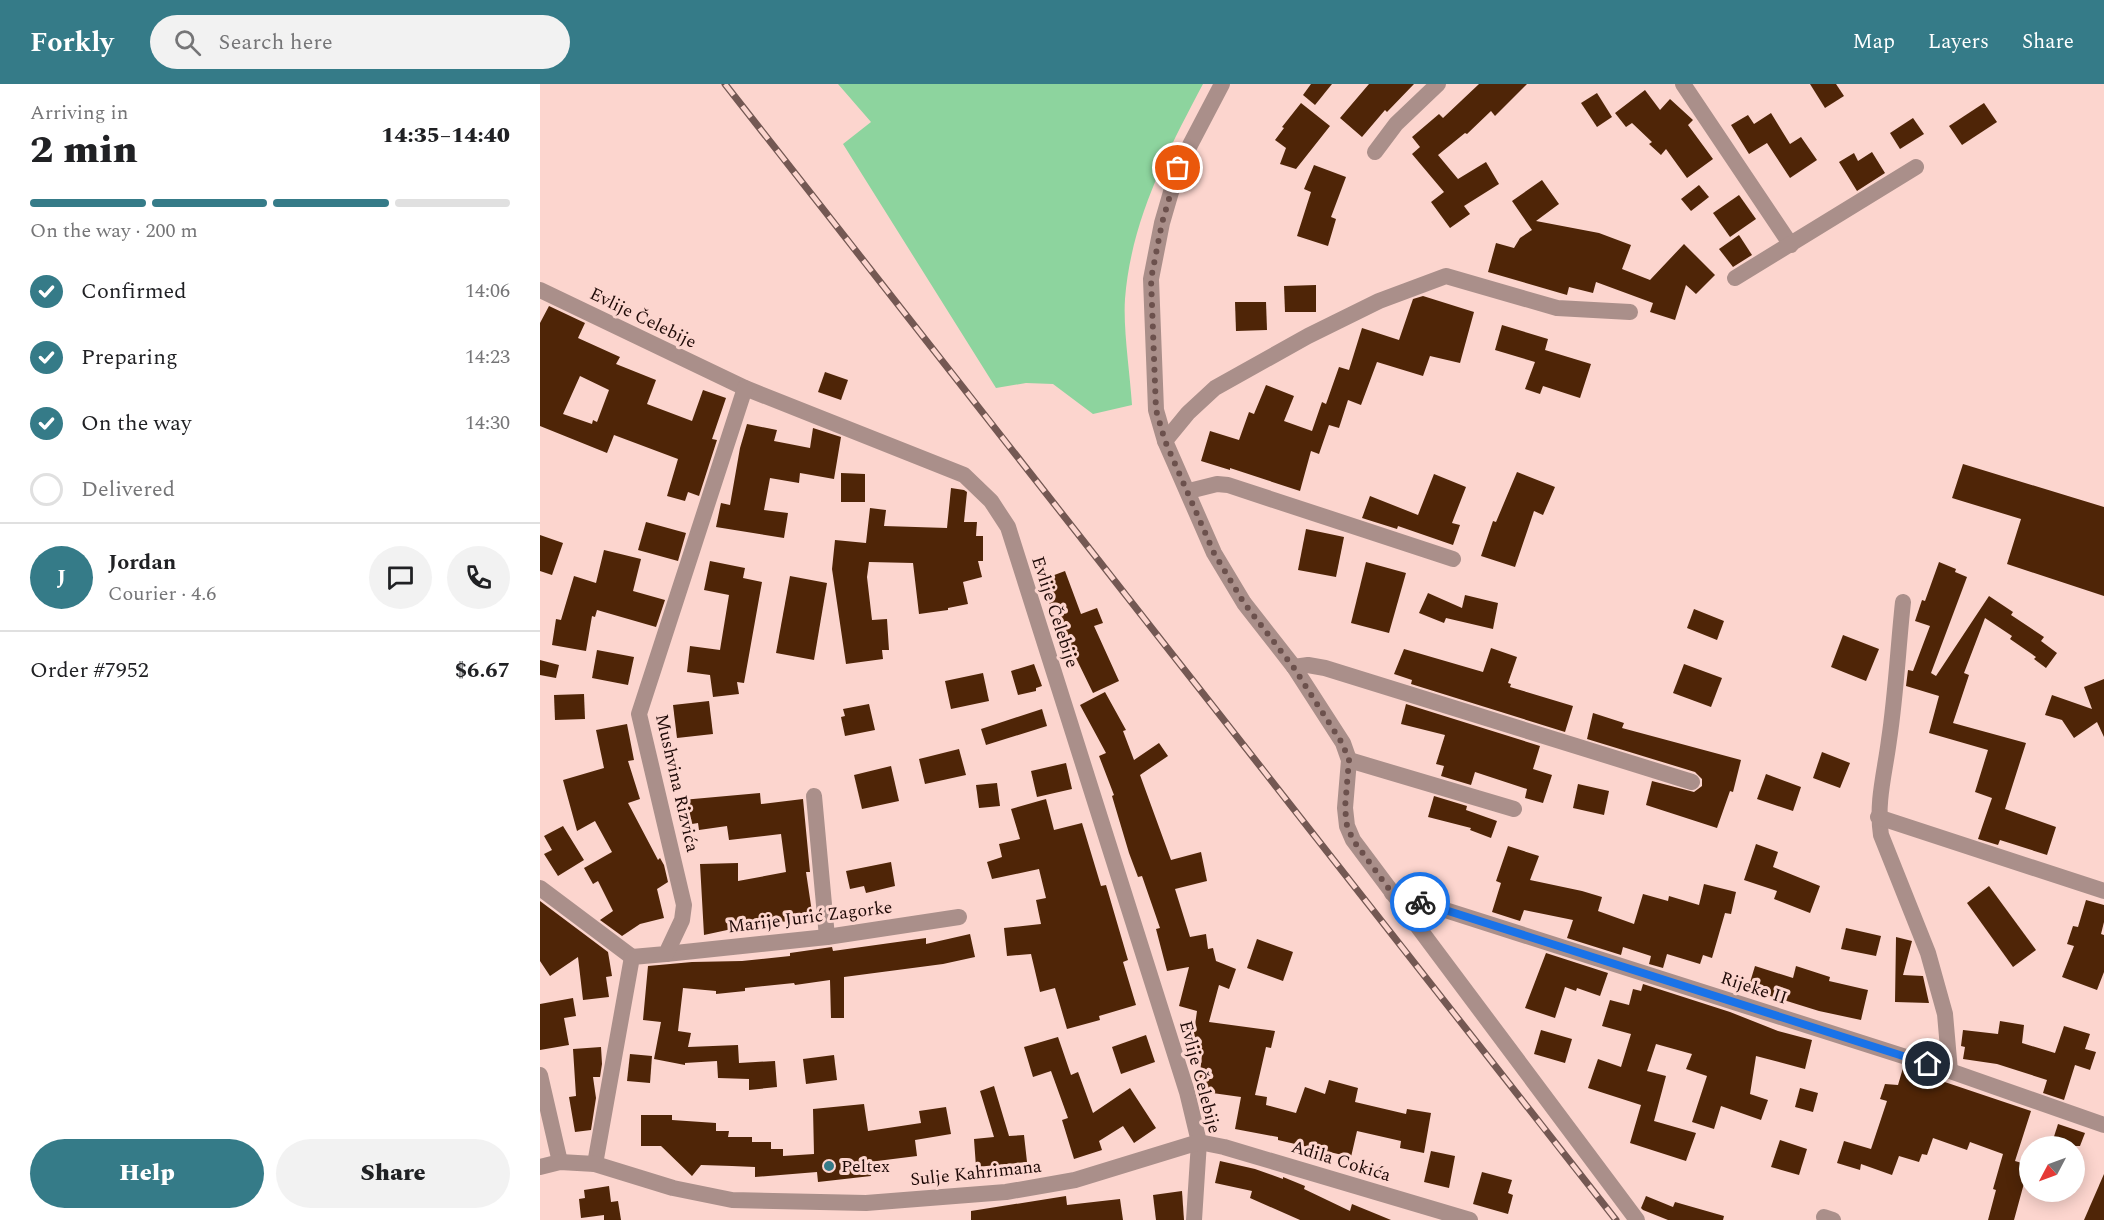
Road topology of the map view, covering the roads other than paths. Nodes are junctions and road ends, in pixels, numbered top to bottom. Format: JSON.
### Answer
{"nodes":[{"id":1,"x":1222,"y":84,"type":"edge"},
{"id":2,"x":1438,"y":84,"type":"edge"},
{"id":3,"x":1683,"y":84,"type":"edge"},
{"id":4,"x":1375,"y":152,"type":"dead end"},
{"id":5,"x":1916,"y":167,"type":"dead end"},
{"id":6,"x":1791,"y":245,"type":"junction"},
{"id":7,"x":1735,"y":278,"type":"dead end"},
{"id":8,"x":540,"y":290,"type":"edge"},
{"id":9,"x":1630,"y":312,"type":"dead end"},
{"id":10,"x":745,"y":388,"type":"junction"},
{"id":11,"x":1165,"y":441,"type":"junction"},
{"id":12,"x":1189,"y":491,"type":"junction"},
{"id":13,"x":1453,"y":559,"type":"dead end"},
{"id":14,"x":1903,"y":602,"type":"dead end"},
{"id":15,"x":1294,"y":668,"type":"junction"},
{"id":16,"x":1349,"y":760,"type":"junction"},
{"id":17,"x":1692,"y":782,"type":"dead end"},
{"id":18,"x":814,"y":796,"type":"dead end"},
{"id":19,"x":1514,"y":809,"type":"dead end"},
{"id":20,"x":1878,"y":817,"type":"junction"},
{"id":21,"x":540,"y":888,"type":"edge"},
{"id":22,"x":2104,"y":891,"type":"edge"},
{"id":23,"x":1392,"y":893,"type":"junction"},
{"id":24,"x":959,"y":917,"type":"dead end"},
{"id":25,"x":827,"y":937,"type":"junction"},
{"id":26,"x":666,"y":954,"type":"junction"},
{"id":27,"x":632,"y":957,"type":"junction"},
{"id":28,"x":1950,"y":1071,"type":"junction"},
{"id":29,"x":540,"y":1075,"type":"edge"},
{"id":30,"x":2104,"y":1125,"type":"edge"},
{"id":31,"x":1199,"y":1142,"type":"junction"},
{"id":32,"x":560,"y":1162,"type":"junction"},
{"id":33,"x":595,"y":1164,"type":"junction"},
{"id":34,"x":540,"y":1167,"type":"edge"},
{"id":35,"x":1194,"y":1220,"type":"edge"},
{"id":36,"x":1470,"y":1220,"type":"edge"},
{"id":37,"x":1636,"y":1220,"type":"edge"}],
"edges":[{"from":1,"to":11,"type":"street"},
{"from":2,"to":4,"type":"street"},
{"from":3,"to":6,"type":"street"},
{"from":5,"to":6,"type":"street"},
{"from":6,"to":7,"type":"street"},
{"from":8,"to":10,"type":"street","name":"Evlije Čelebije"},
{"from":9,"to":11,"type":"street"},
{"from":10,"to":26,"type":"street","name":"Mushvina Rizvića"},
{"from":10,"to":31,"type":"street","name":"Evlije Čelebije"},
{"from":11,"to":12,"type":"street"},
{"from":12,"to":13,"type":"street"},
{"from":12,"to":15,"type":"street"},
{"from":14,"to":20,"type":"street"},
{"from":15,"to":16,"type":"street"},
{"from":15,"to":17,"type":"street"},
{"from":16,"to":19,"type":"street"},
{"from":16,"to":23,"type":"street"},
{"from":18,"to":25,"type":"street"},
{"from":20,"to":22,"type":"street"},
{"from":20,"to":28,"type":"street"},
{"from":21,"to":27,"type":"street"},
{"from":23,"to":28,"type":"street","name":"Rijeke II"},
{"from":23,"to":37,"type":"street"},
{"from":24,"to":25,"type":"street","name":"Marije Jurić Zagorke"},
{"from":25,"to":26,"type":"street","name":"Marije Jurić Zagorke"},
{"from":26,"to":27,"type":"street"},
{"from":27,"to":33,"type":"street"},
{"from":28,"to":30,"type":"street","name":"Rijeke II"},
{"from":29,"to":32,"type":"street"},
{"from":31,"to":33,"type":"street","name":"Sulje Kahrimana"},
{"from":31,"to":35,"type":"street","name":"Evlije Čelebije"},
{"from":31,"to":36,"type":"street","name":"Adila Cokića"},
{"from":32,"to":33,"type":"street","name":"Sulje Kahrimana"},
{"from":32,"to":34,"type":"street","name":"Sulje Kahrimana"}]}
